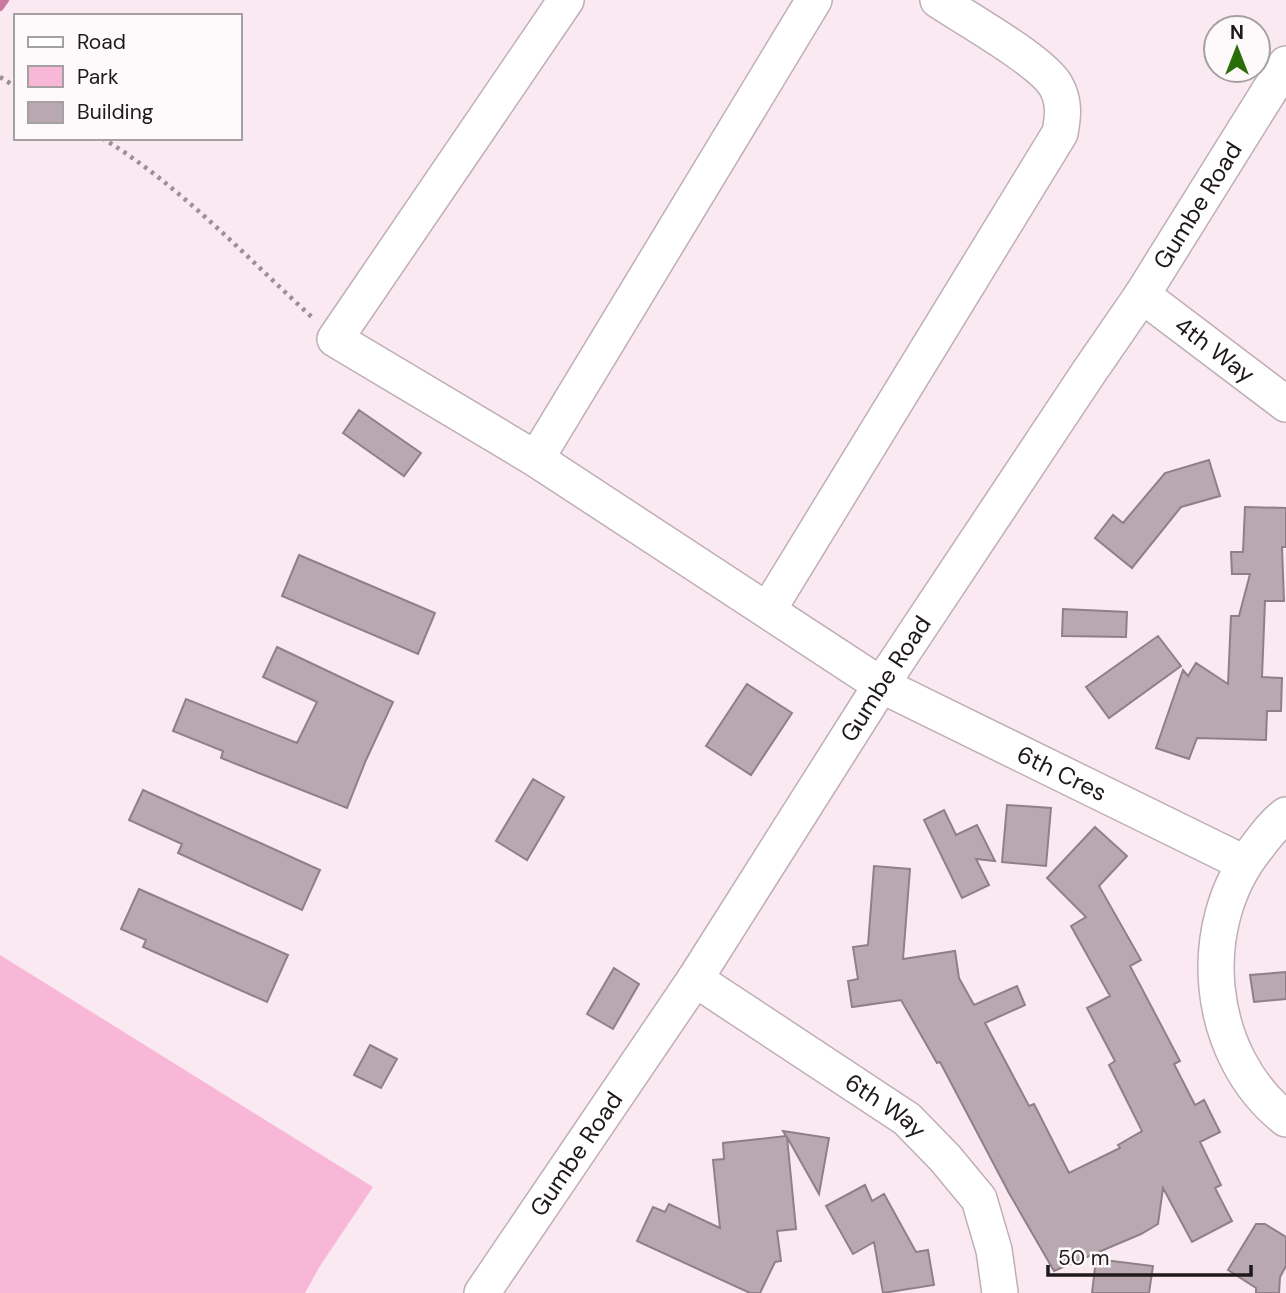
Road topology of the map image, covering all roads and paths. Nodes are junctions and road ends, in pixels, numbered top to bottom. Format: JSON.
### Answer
{"nodes":[{"id":1,"x":566,"y":0,"type":"edge"},
{"id":2,"x":814,"y":0,"type":"edge"},
{"id":3,"x":938,"y":0,"type":"edge"},
{"id":4,"x":1286,"y":64,"type":"edge"},
{"id":5,"x":105,"y":140,"type":"edge"},
{"id":6,"x":1142,"y":295,"type":"junction"},
{"id":7,"x":335,"y":339,"type":"junction"},
{"id":8,"x":1286,"y":404,"type":"edge"},
{"id":9,"x":536,"y":459,"type":"junction"},
{"id":10,"x":768,"y":610,"type":"junction"},
{"id":11,"x":881,"y":685,"type":"junction"},
{"id":12,"x":1286,"y":815,"type":"edge"},
{"id":13,"x":1244,"y":863,"type":"junction"},
{"id":14,"x":695,"y":979,"type":"junction"},
{"id":15,"x":1286,"y":1119,"type":"edge"},
{"id":16,"x":482,"y":1293,"type":"edge"},
{"id":17,"x":1000,"y":1293,"type":"edge"}],
"edges":[{"from":1,"to":7,"type":"street"},
{"from":2,"to":9,"type":"street"},
{"from":3,"to":10,"type":"street"},
{"from":4,"to":6,"type":"street","name":"Gumbe Road"},
{"from":5,"to":7,"type":"path"},
{"from":6,"to":8,"type":"street","name":"4th Way"},
{"from":6,"to":11,"type":"street","name":"Gumbe Road"},
{"from":7,"to":9,"type":"street","name":"6th Cres"},
{"from":9,"to":10,"type":"street","name":"6th Cres"},
{"from":10,"to":11,"type":"street","name":"6th Cres"},
{"from":11,"to":13,"type":"street","name":"6th Cres"},
{"from":11,"to":14,"type":"street","name":"Gumbe Road"},
{"from":12,"to":13,"type":"street"},
{"from":13,"to":15,"type":"street"},
{"from":14,"to":16,"type":"street","name":"Gumbe Road"},
{"from":14,"to":17,"type":"street","name":"6th Way"}]}
